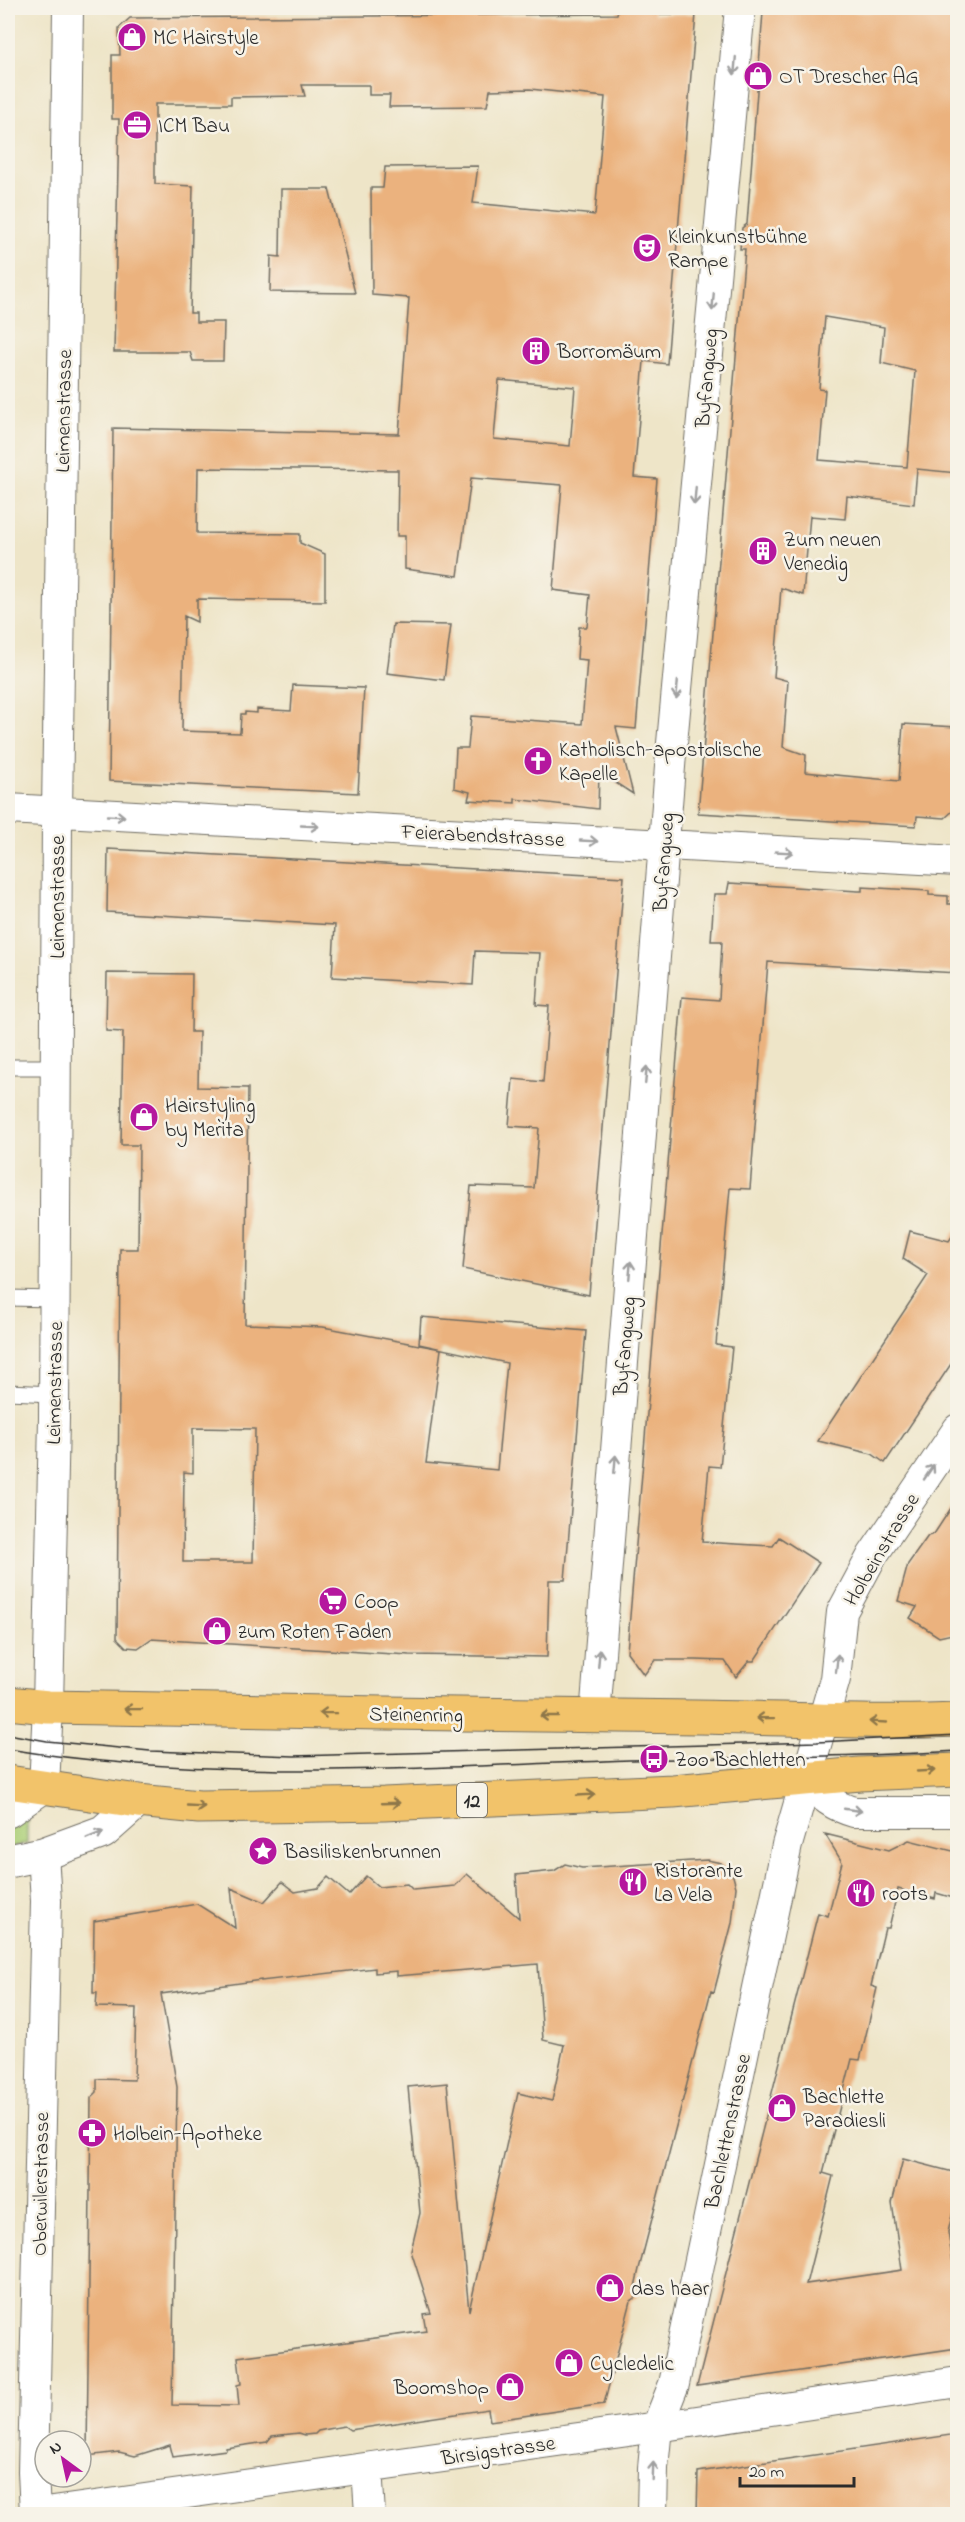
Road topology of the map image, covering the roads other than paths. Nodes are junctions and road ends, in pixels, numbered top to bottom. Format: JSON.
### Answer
{"nodes":[{"id":1,"x":68,"y":8,"type":"edge"},
{"id":2,"x":740,"y":8,"type":"edge"},
{"id":3,"x":8,"y":809,"type":"edge"},
{"id":4,"x":57,"y":813,"type":"junction"},
{"id":5,"x":664,"y":845,"type":"junction"},
{"id":6,"x":957,"y":861,"type":"edge"},
{"id":7,"x":8,"y":1067,"type":"edge"},
{"id":8,"x":57,"y":1067,"type":"junction"},
{"id":9,"x":8,"y":1298,"type":"edge"},
{"id":10,"x":55,"y":1299,"type":"junction"},
{"id":11,"x":8,"y":1392,"type":"edge"},
{"id":12,"x":54,"y":1394,"type":"junction"},
{"id":13,"x":957,"y":1429,"type":"edge"},
{"id":14,"x":8,"y":1703,"type":"edge"},
{"id":15,"x":48,"y":1707,"type":"junction"},
{"id":16,"x":595,"y":1717,"type":"junction"},
{"id":17,"x":957,"y":1720,"type":"edge"},
{"id":18,"x":819,"y":1734,"type":"junction"},
{"id":19,"x":957,"y":1770,"type":"edge"},
{"id":20,"x":805,"y":1780,"type":"junction"},
{"id":21,"x":8,"y":1782,"type":"edge"},
{"id":22,"x":44,"y":1786,"type":"junction"},
{"id":23,"x":138,"y":1801,"type":"junction"},
{"id":24,"x":8,"y":1811,"type":"edge"},
{"id":25,"x":957,"y":1812,"type":"edge"},
{"id":26,"x":43,"y":1854,"type":"junction"},
{"id":27,"x":8,"y":1861,"type":"edge"},
{"id":28,"x":957,"y":2382,"type":"edge"},
{"id":29,"x":657,"y":2427,"type":"junction"},
{"id":30,"x":367,"y":2468,"type":"junction"},
{"id":31,"x":36,"y":2514,"type":"edge"},
{"id":32,"x":370,"y":2514,"type":"edge"},
{"id":33,"x":652,"y":2514,"type":"edge"}],
"edges":[{"from":1,"to":4,"type":"street","name":"Leimenstrasse"},
{"from":2,"to":5,"type":"street","name":"Byfangweg","one_way":true},
{"from":3,"to":4,"type":"street","name":"Feierabendstrasse"},
{"from":4,"to":5,"type":"street","name":"Feierabendstrasse","one_way":true},
{"from":4,"to":8,"type":"street","name":"Leimenstrasse"},
{"from":5,"to":6,"type":"street","name":"Feierabendstrasse","one_way":true},
{"from":16,"to":5,"type":"street","name":"Byfangweg","one_way":true},
{"from":7,"to":8,"type":"lane"},
{"from":8,"to":10,"type":"street","name":"Leimenstrasse"},
{"from":9,"to":10,"type":"lane"},
{"from":10,"to":12,"type":"street","name":"Leimenstrasse"},
{"from":11,"to":12,"type":"lane"},
{"from":12,"to":15,"type":"street","name":"Leimenstrasse"},
{"from":18,"to":13,"type":"street","name":"Holbeinstrasse","one_way":true},
{"from":14,"to":15,"type":"main road","name":"Steinenring"},
{"from":16,"to":15,"type":"main road","name":"Steinenring","one_way":true},
{"from":15,"to":22,"type":"street","name":"Leimenstrasse"},
{"from":18,"to":16,"type":"main road","name":"Steinenring","one_way":true},
{"from":17,"to":18,"type":"main road","name":"Steinenring","one_way":true},
{"from":18,"to":20,"type":"street","name":"Bachlettenstrasse"},
{"from":20,"to":19,"type":"main road","number":"12","one_way":true},
{"from":23,"to":20,"type":"main road","number":"12","one_way":true},
{"from":20,"to":25,"type":"street","one_way":true},
{"from":20,"to":29,"type":"street","name":"Bachlettenstrasse"},
{"from":21,"to":22,"type":"main road","number":"12"},
{"from":22,"to":23,"type":"main road","number":"12"},
{"from":22,"to":24,"type":"street"},
{"from":26,"to":23,"type":"street","one_way":true},
{"from":26,"to":27,"type":"street"},
{"from":26,"to":31,"type":"street","name":"Oberwilerstrasse"},
{"from":28,"to":29,"type":"street","name":"Birsigstrasse"},
{"from":29,"to":30,"type":"street","name":"Birsigstrasse"},
{"from":33,"to":29,"type":"street","name":"Bachlettenstrasse","one_way":true},
{"from":30,"to":31,"type":"street","name":"Birsigstrasse"},
{"from":30,"to":32,"type":"street"}]}
